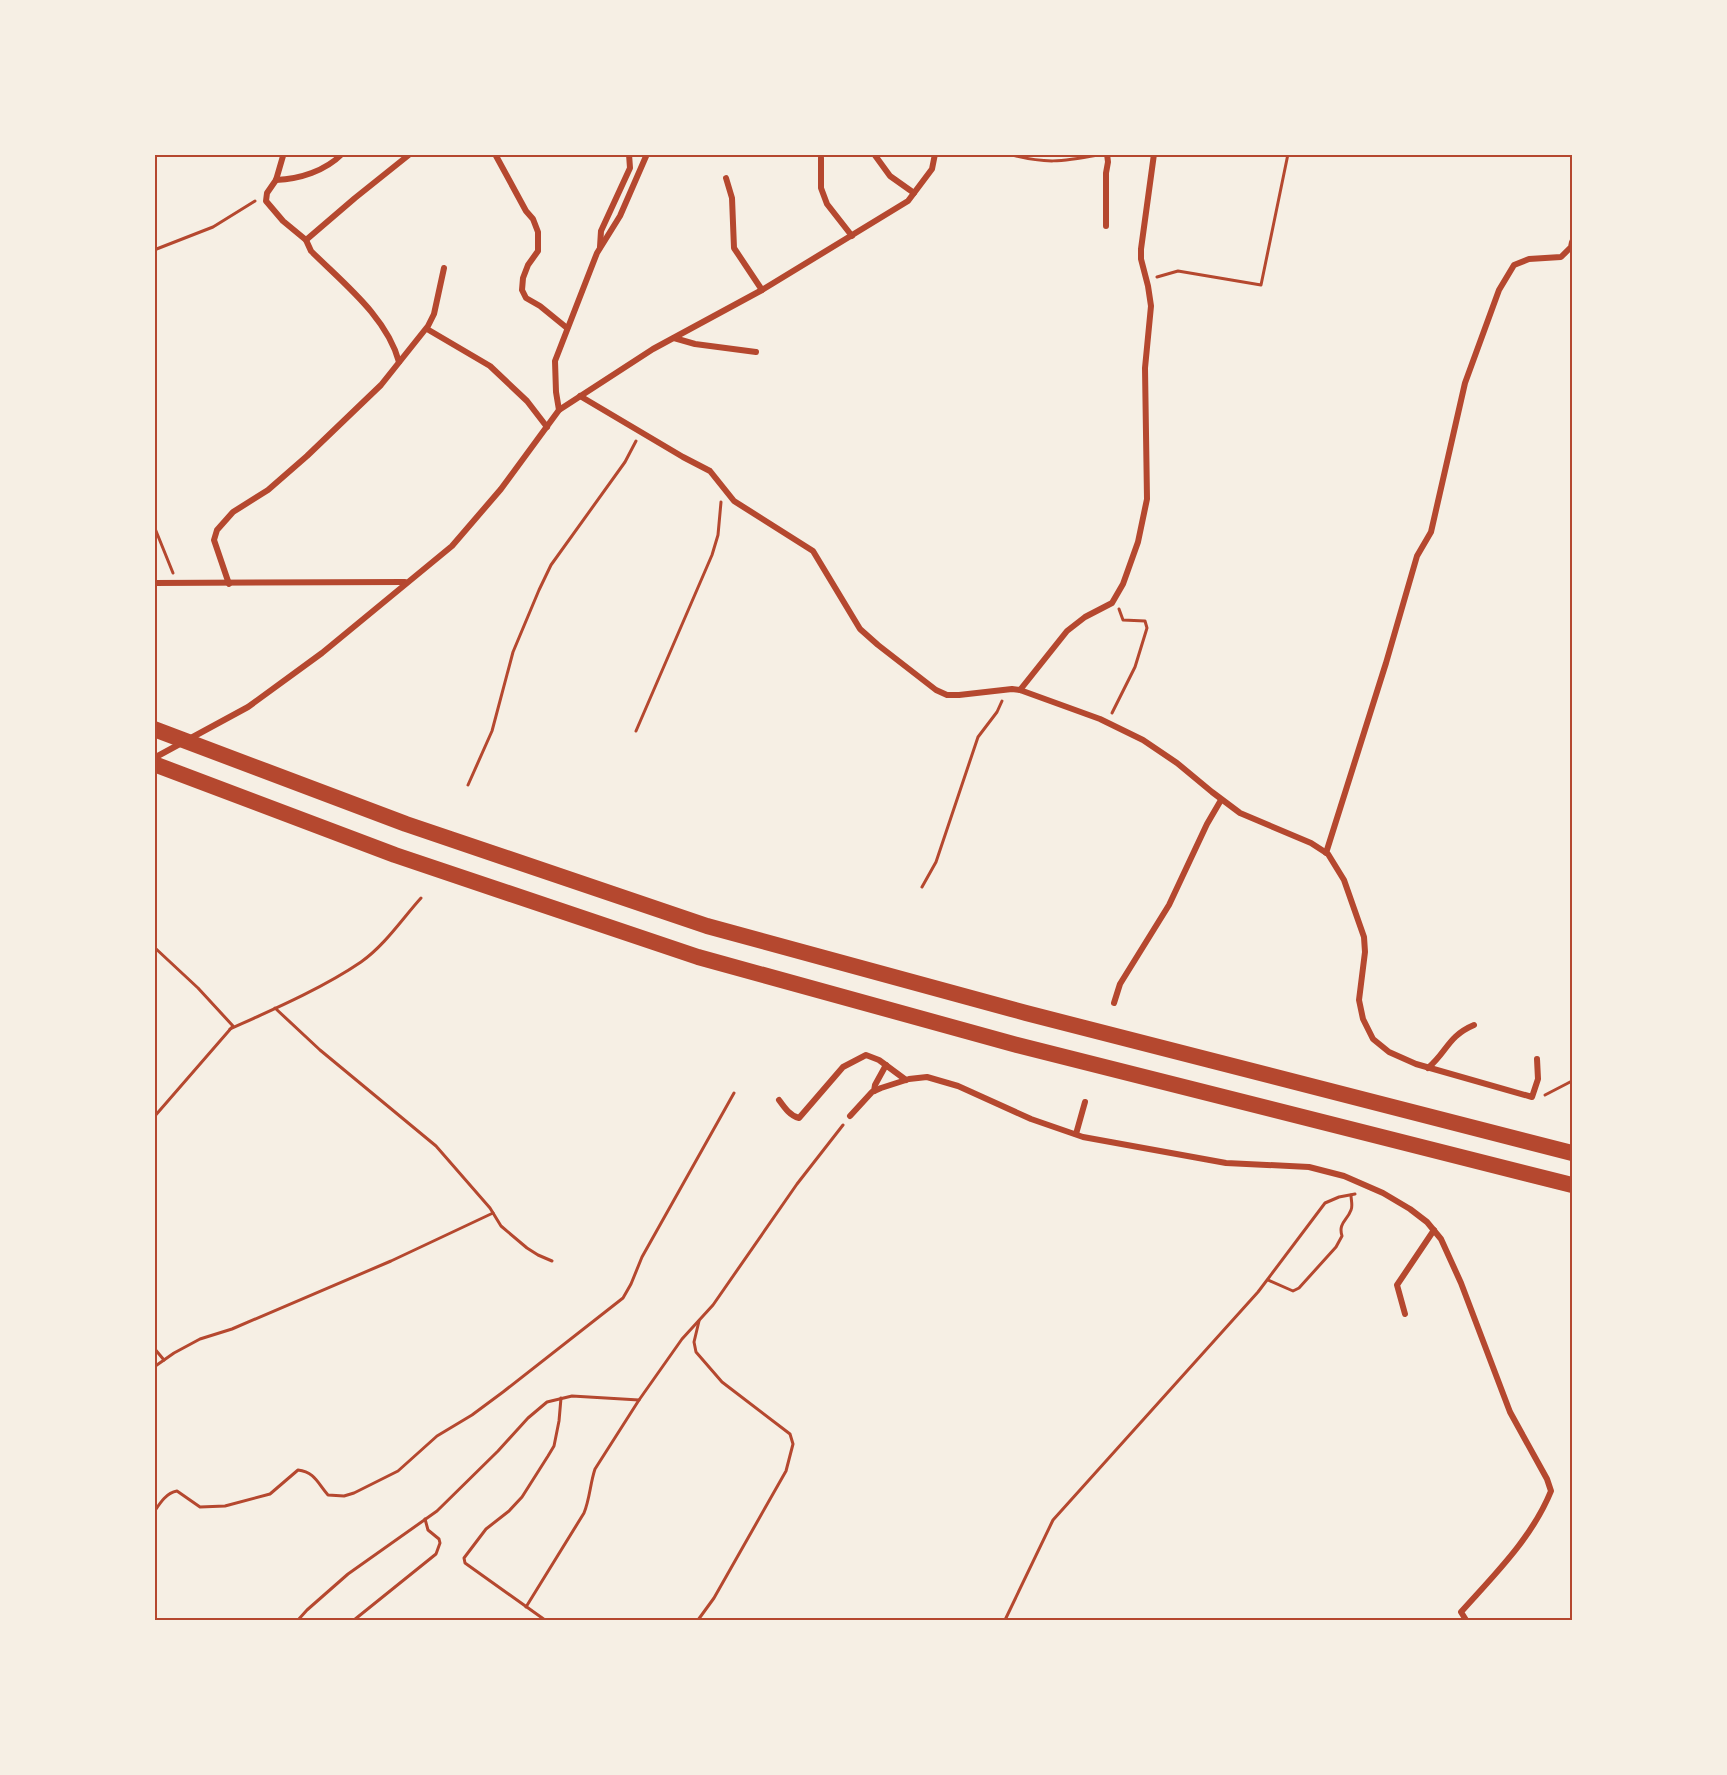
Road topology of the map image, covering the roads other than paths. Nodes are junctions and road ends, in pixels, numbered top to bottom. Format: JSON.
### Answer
{"nodes":[{"id":1,"x":342,"y":154,"type":"edge"},
{"id":2,"x":410,"y":154,"type":"edge"},
{"id":3,"x":495,"y":154,"type":"edge"},
{"id":4,"x":647,"y":154,"type":"edge"},
{"id":5,"x":874,"y":154,"type":"edge"},
{"id":6,"x":935,"y":154,"type":"edge"},
{"id":7,"x":1107,"y":154,"type":"edge"},
{"id":8,"x":1154,"y":154,"type":"edge"},
{"id":9,"x":627,"y":155,"type":"edge"},
{"id":10,"x":283,"y":156,"type":"dead end"},
{"id":11,"x":821,"y":158,"type":"dead end"},
{"id":12,"x":726,"y":178,"type":"dead end"},
{"id":13,"x":276,"y":180,"type":"junction"},
{"id":14,"x":914,"y":194,"type":"junction"},
{"id":15,"x":1106,"y":226,"type":"dead end"},
{"id":16,"x":852,"y":236,"type":"junction"},
{"id":17,"x":306,"y":240,"type":"junction"},
{"id":18,"x":1572,"y":242,"type":"edge"},
{"id":19,"x":600,"y":248,"type":"junction"},
{"id":20,"x":444,"y":268,"type":"dead end"},
{"id":21,"x":762,"y":290,"type":"junction"},
{"id":22,"x":567,"y":328,"type":"junction"},
{"id":23,"x":427,"y":329,"type":"junction"},
{"id":24,"x":674,"y":338,"type":"junction"},
{"id":25,"x":756,"y":352,"type":"dead end"},
{"id":26,"x":399,"y":362,"type":"junction"},
{"id":27,"x":580,"y":396,"type":"junction"},
{"id":28,"x":559,"y":410,"type":"junction"},
{"id":29,"x":547,"y":427,"type":"junction"},
{"id":30,"x":406,"y":582,"type":"junction"},
{"id":31,"x":154,"y":584,"type":"edge"},
{"id":32,"x":229,"y":584,"type":"junction"},
{"id":33,"x":1020,"y":690,"type":"junction"},
{"id":34,"x":154,"y":729,"type":"edge"},
{"id":35,"x":154,"y":758,"type":"edge"},
{"id":36,"x":154,"y":764,"type":"edge"},
{"id":37,"x":1221,"y":800,"type":"junction"},
{"id":38,"x":1326,"y":853,"type":"junction"},
{"id":39,"x":1114,"y":1003,"type":"dead end"},
{"id":40,"x":1474,"y":1025,"type":"dead end"},
{"id":41,"x":1536,"y":1059,"type":"dead end"},
{"id":42,"x":886,"y":1065,"type":"junction"},
{"id":43,"x":1428,"y":1068,"type":"junction"},
{"id":44,"x":906,"y":1080,"type":"junction"},
{"id":45,"x":874,"y":1091,"type":"junction"},
{"id":46,"x":779,"y":1100,"type":"dead end"},
{"id":47,"x":1085,"y":1102,"type":"dead end"},
{"id":48,"x":850,"y":1116,"type":"road end"},
{"id":49,"x":1076,"y":1134,"type":"junction"},
{"id":50,"x":1572,"y":1153,"type":"edge"},
{"id":51,"x":1572,"y":1185,"type":"edge"},
{"id":52,"x":1434,"y":1230,"type":"junction"},
{"id":53,"x":1405,"y":1314,"type":"dead end"},
{"id":54,"x":1466,"y":1620,"type":"edge"}],
"edges":[{"from":1,"to":13,"type":"street"},
{"from":2,"to":17,"type":"street"},
{"from":3,"to":22,"type":"street"},
{"from":4,"to":19,"type":"street"},
{"from":5,"to":14,"type":"street"},
{"from":6,"to":14,"type":"street"},
{"from":7,"to":15,"type":"street"},
{"from":8,"to":33,"type":"street"},
{"from":9,"to":19,"type":"street"},
{"from":10,"to":13,"type":"street"},
{"from":11,"to":16,"type":"street"},
{"from":12,"to":21,"type":"street"},
{"from":13,"to":17,"type":"street"},
{"from":14,"to":16,"type":"street"},
{"from":16,"to":21,"type":"street"},
{"from":17,"to":26,"type":"street"},
{"from":18,"to":38,"type":"street"},
{"from":19,"to":22,"type":"street"},
{"from":20,"to":23,"type":"street"},
{"from":21,"to":24,"type":"street"},
{"from":22,"to":28,"type":"street"},
{"from":23,"to":26,"type":"street"},
{"from":23,"to":29,"type":"street"},
{"from":24,"to":25,"type":"street"},
{"from":24,"to":27,"type":"street"},
{"from":26,"to":32,"type":"street"},
{"from":27,"to":28,"type":"street"},
{"from":27,"to":33,"type":"street"},
{"from":28,"to":29,"type":"street"},
{"from":29,"to":30,"type":"street"},
{"from":30,"to":32,"type":"street"},
{"from":30,"to":35,"type":"street"},
{"from":31,"to":32,"type":"street"},
{"from":33,"to":37,"type":"street"},
{"from":34,"to":50,"type":"highway"},
{"from":36,"to":51,"type":"highway"},
{"from":37,"to":38,"type":"street"},
{"from":37,"to":39,"type":"street"},
{"from":38,"to":43,"type":"street"},
{"from":40,"to":43,"type":"street"},
{"from":41,"to":43,"type":"street"},
{"from":42,"to":44,"type":"street"},
{"from":42,"to":45,"type":"street"},
{"from":42,"to":46,"type":"street"},
{"from":44,"to":45,"type":"street"},
{"from":44,"to":49,"type":"street"},
{"from":45,"to":48,"type":"street"},
{"from":47,"to":49,"type":"street"},
{"from":49,"to":52,"type":"street"},
{"from":52,"to":53,"type":"street"},
{"from":52,"to":54,"type":"street"}]}
